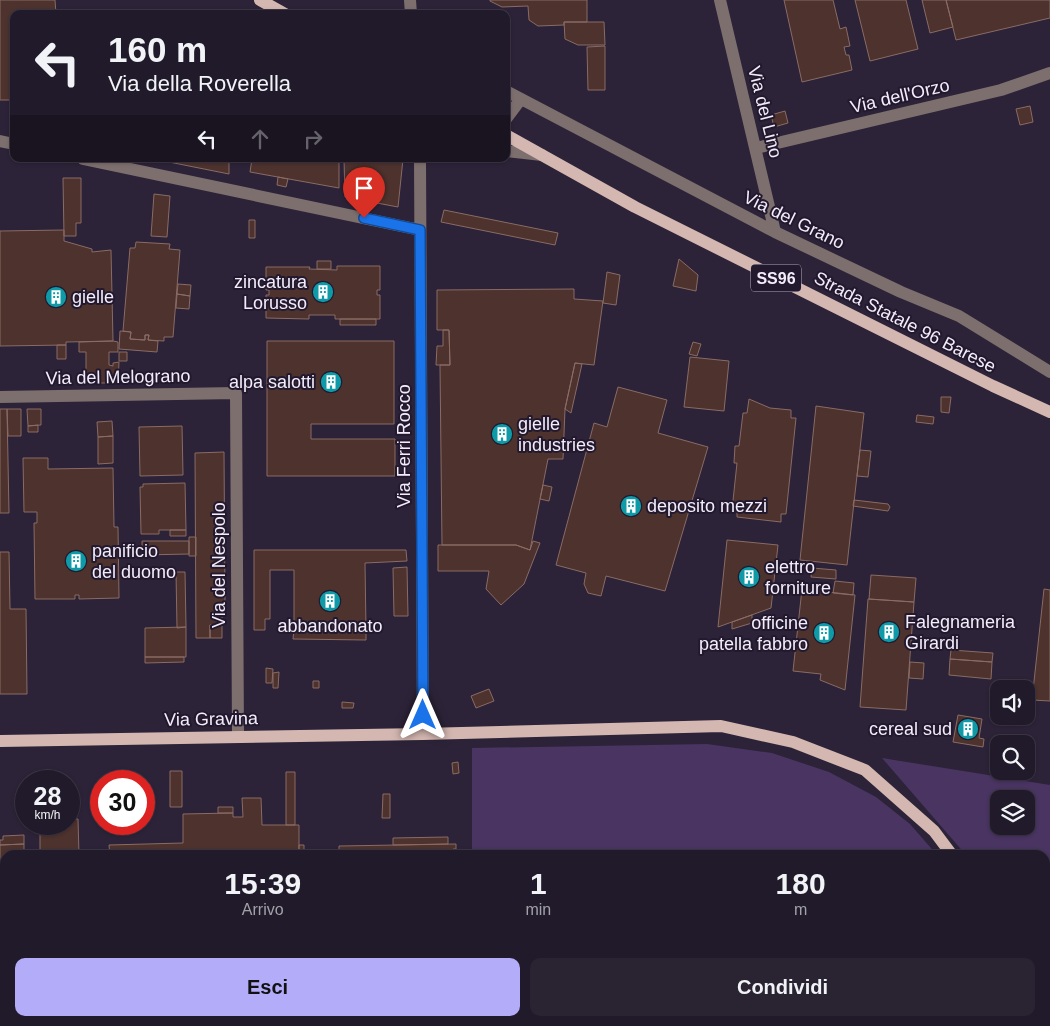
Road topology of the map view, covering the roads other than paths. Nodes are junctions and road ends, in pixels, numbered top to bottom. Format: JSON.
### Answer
{"nodes":[{"id":1,"x":260,"y":0,"type":"edge"},
{"id":2,"x":720,"y":0,"type":"edge"},
{"id":3,"x":278,"y":10,"type":"edge"},
{"id":4,"x":1050,"y":73,"type":"edge"},
{"id":5,"x":510,"y":93,"type":"edge"},
{"id":6,"x":521,"y":99,"type":"junction"},
{"id":7,"x":510,"y":114,"type":"edge"},
{"id":8,"x":510,"y":137,"type":"edge"},
{"id":9,"x":756,"y":148,"type":"junction"},
{"id":10,"x":510,"y":151,"type":"edge"},
{"id":11,"x":542,"y":155,"type":"junction"},
{"id":12,"x":97,"y":162,"type":"edge"},
{"id":13,"x":420,"y":162,"type":"edge"},
{"id":14,"x":420,"y":230,"type":"junction"},
{"id":15,"x":775,"y":232,"type":"junction"},
{"id":16,"x":1050,"y":372,"type":"edge"},
{"id":17,"x":236,"y":393,"type":"joint"},
{"id":18,"x":0,"y":396,"type":"edge"},
{"id":19,"x":1050,"y":412,"type":"edge"},
{"id":20,"x":423,"y":734,"type":"junction"},
{"id":21,"x":238,"y":736,"type":"junction"},
{"id":22,"x":0,"y":741,"type":"edge"},
{"id":23,"x":948,"y":850,"type":"edge"}],
"edges":[{"from":1,"to":3,"type":"main road"},
{"from":2,"to":9,"type":"street","name":"Via del Lino"},
{"from":4,"to":9,"type":"street","name":"Via dell'Orzo"},
{"from":5,"to":6,"type":"street","name":"Via del Grano"},
{"from":6,"to":7,"type":"street"},
{"from":6,"to":15,"type":"street","name":"Via del Grano"},
{"from":8,"to":11,"type":"main road","name":"Strada Statale 96 Barese","number":"SS96"},
{"from":9,"to":15,"type":"street","name":"Via del Lino"},
{"from":10,"to":11,"type":"street"},
{"from":11,"to":19,"type":"main road","name":"Strada Statale 96 Barese","number":"SS96"},
{"from":12,"to":14,"type":"street"},
{"from":13,"to":14,"type":"street","name":"Via Ferri Rocco"},
{"from":14,"to":20,"type":"street","name":"Via Ferri Rocco"},
{"from":15,"to":16,"type":"street","name":"Via del Grano"},
{"from":17,"to":18,"type":"street","name":"Via del Melograno"},
{"from":17,"to":21,"type":"street","name":"Via del Nespolo"},
{"from":20,"to":21,"type":"main road","name":"Via Gravina"},
{"from":20,"to":23,"type":"main road","name":"Via Gravina"},
{"from":21,"to":22,"type":"main road","name":"Via Gravina"}]}
